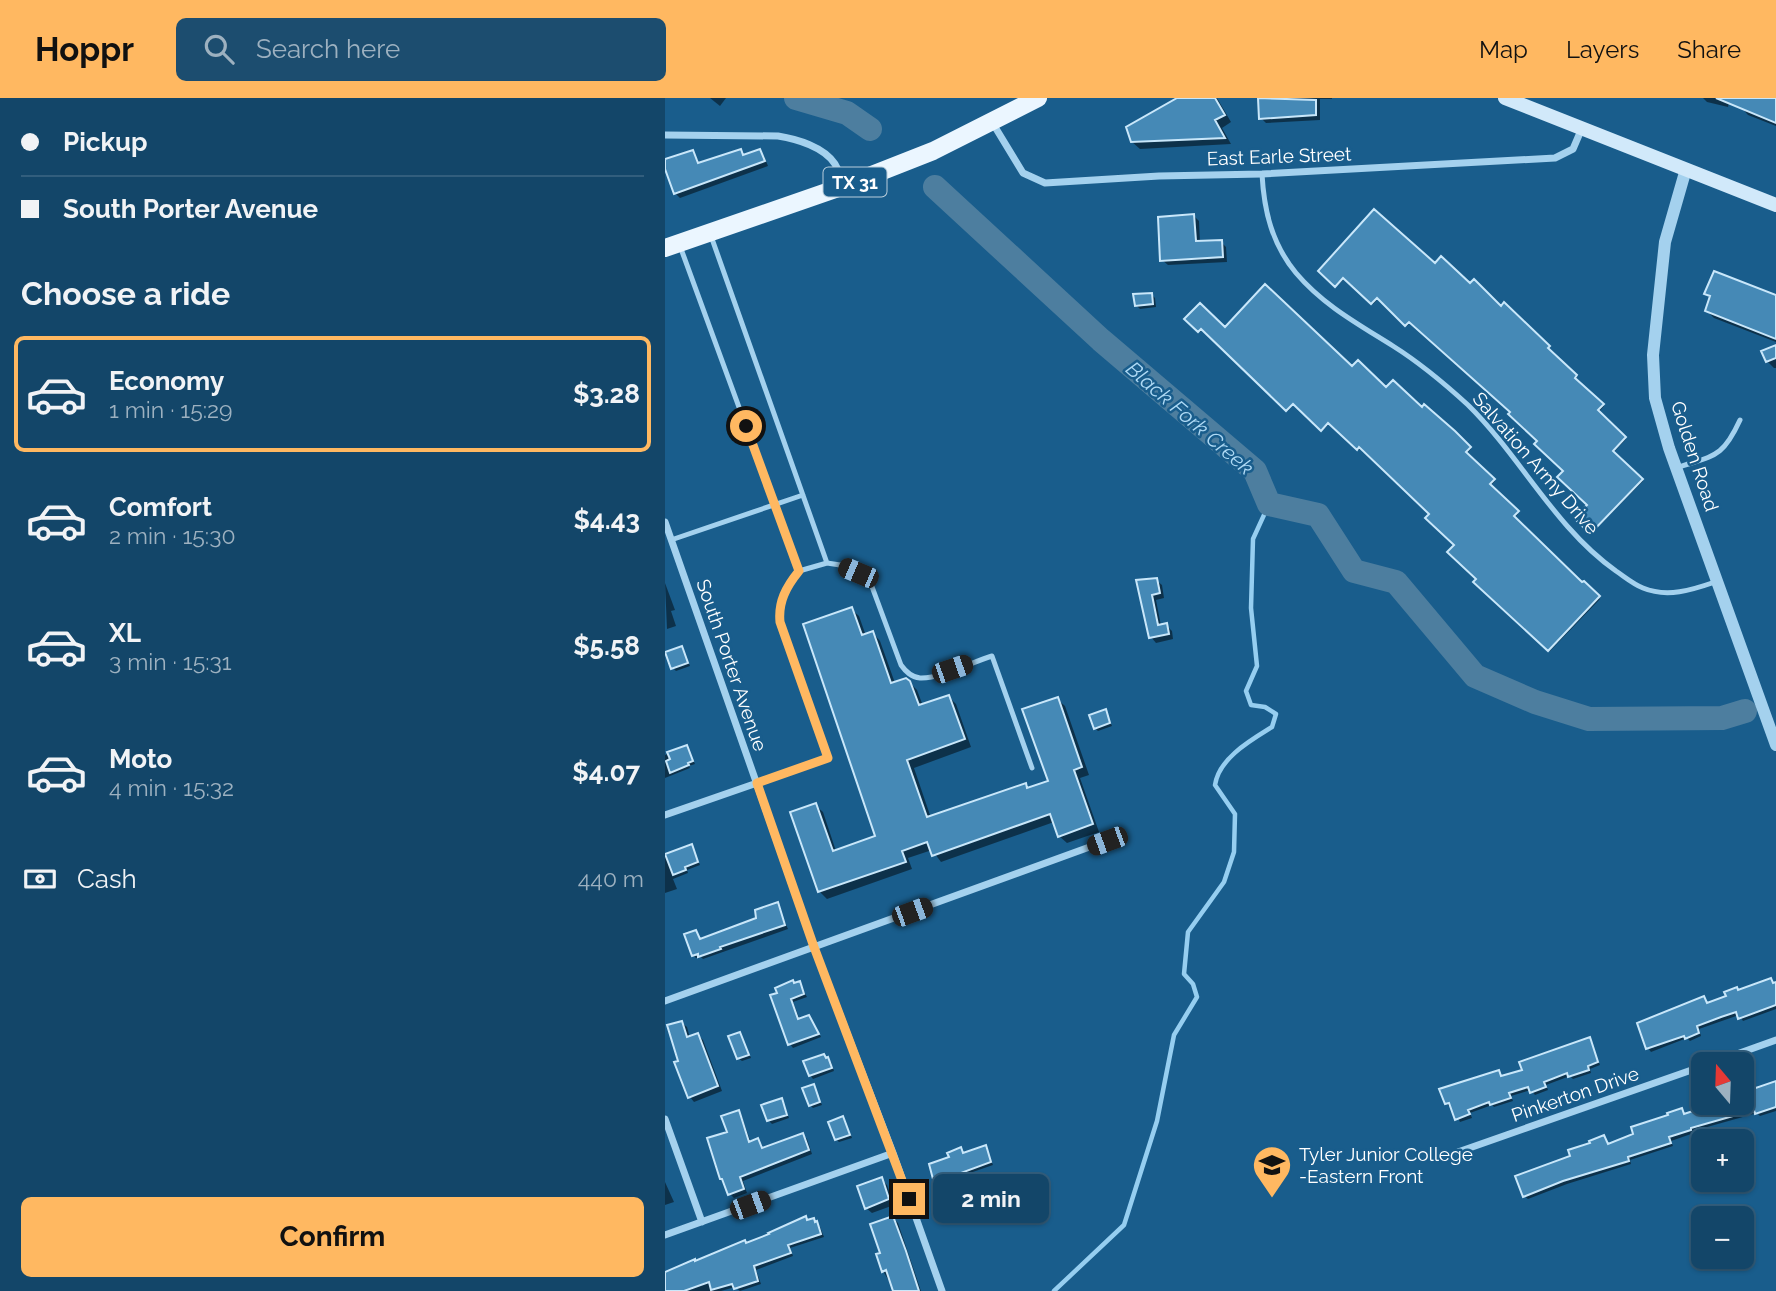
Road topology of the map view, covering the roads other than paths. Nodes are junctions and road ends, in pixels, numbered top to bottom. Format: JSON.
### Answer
{"nodes":[{"id":1,"x":1038,"y":98,"type":"edge"},
{"id":2,"x":1505,"y":98,"type":"edge"},
{"id":3,"x":992,"y":122,"type":"junction"},
{"id":4,"x":1582,"y":128,"type":"junction"},
{"id":5,"x":665,"y":135,"type":"edge"},
{"id":6,"x":1686,"y":169,"type":"junction"},
{"id":7,"x":1262,"y":174,"type":"junction"},
{"id":8,"x":844,"y":186,"type":"junction"},
{"id":9,"x":1776,"y":205,"type":"edge"},
{"id":10,"x":710,"y":232,"type":"junction"},
{"id":11,"x":672,"y":245,"type":"edge"},
{"id":12,"x":1740,"y":420,"type":"dead end"},
{"id":13,"x":1676,"y":468,"type":"junction"},
{"id":14,"x":803,"y":495,"type":"junction"},
{"id":15,"x":775,"y":505,"type":"junction"},
{"id":16,"x":665,"y":523,"type":"edge"},
{"id":17,"x":668,"y":541,"type":"edge"},
{"id":18,"x":827,"y":563,"type":"junction"},
{"id":19,"x":799,"y":571,"type":"junction"},
{"id":20,"x":1718,"y":581,"type":"junction"},
{"id":21,"x":1776,"y":745,"type":"edge"},
{"id":22,"x":1032,"y":768,"type":"dead end"},
{"id":23,"x":757,"y":783,"type":"junction"},
{"id":24,"x":665,"y":815,"type":"edge"},
{"id":25,"x":1107,"y":841,"type":"dead end"},
{"id":26,"x":814,"y":947,"type":"junction"},
{"id":27,"x":665,"y":1002,"type":"edge"},
{"id":28,"x":1776,"y":1040,"type":"edge"},
{"id":29,"x":1742,"y":1052,"type":"edge"},
{"id":30,"x":1691,"y":1070,"type":"edge"},
{"id":31,"x":665,"y":1119,"type":"edge"},
{"id":32,"x":1458,"y":1152,"type":"dead end"},
{"id":33,"x":893,"y":1153,"type":"junction"},
{"id":34,"x":702,"y":1222,"type":"junction"},
{"id":35,"x":665,"y":1236,"type":"edge"},
{"id":36,"x":942,"y":1291,"type":"edge"}],
"edges":[{"from":1,"to":3,"type":"main road","number":"TX 31"},
{"from":2,"to":4,"type":"main road"},
{"from":3,"to":7,"type":"street","name":"East Earle Street"},
{"from":3,"to":8,"type":"main road","number":"TX 31"},
{"from":4,"to":6,"type":"main road"},
{"from":4,"to":7,"type":"street","name":"East Earle Street"},
{"from":5,"to":8,"type":"street"},
{"from":6,"to":9,"type":"main road"},
{"from":6,"to":13,"type":"street","name":"Golden Road"},
{"from":7,"to":20,"type":"lane","name":"Salvation Army Drive"},
{"from":8,"to":10,"type":"main road","number":"TX 31"},
{"from":10,"to":11,"type":"main road","number":"TX 31"},
{"from":10,"to":14,"type":"lane"},
{"from":11,"to":15,"type":"lane"},
{"from":12,"to":13,"type":"lane"},
{"from":13,"to":20,"type":"street","name":"Golden Road"},
{"from":14,"to":15,"type":"lane"},
{"from":14,"to":18,"type":"lane"},
{"from":15,"to":17,"type":"lane"},
{"from":15,"to":19,"type":"lane"},
{"from":16,"to":17,"type":"street","name":"South Porter Avenue"},
{"from":17,"to":23,"type":"street","name":"South Porter Avenue"},
{"from":18,"to":19,"type":"lane"},
{"from":18,"to":22,"type":"lane"},
{"from":19,"to":23,"type":"lane"},
{"from":20,"to":21,"type":"street","name":"Golden Road"},
{"from":23,"to":24,"type":"street"},
{"from":23,"to":26,"type":"street","name":"South Porter Avenue"},
{"from":25,"to":26,"type":"street"},
{"from":26,"to":27,"type":"street"},
{"from":26,"to":33,"type":"street","name":"South Porter Avenue"},
{"from":28,"to":29,"type":"street"},
{"from":30,"to":32,"type":"street","name":"Pinkerton Drive"},
{"from":31,"to":34,"type":"street"},
{"from":33,"to":34,"type":"street"},
{"from":33,"to":36,"type":"street","name":"South Porter Avenue"},
{"from":34,"to":35,"type":"street"}]}
